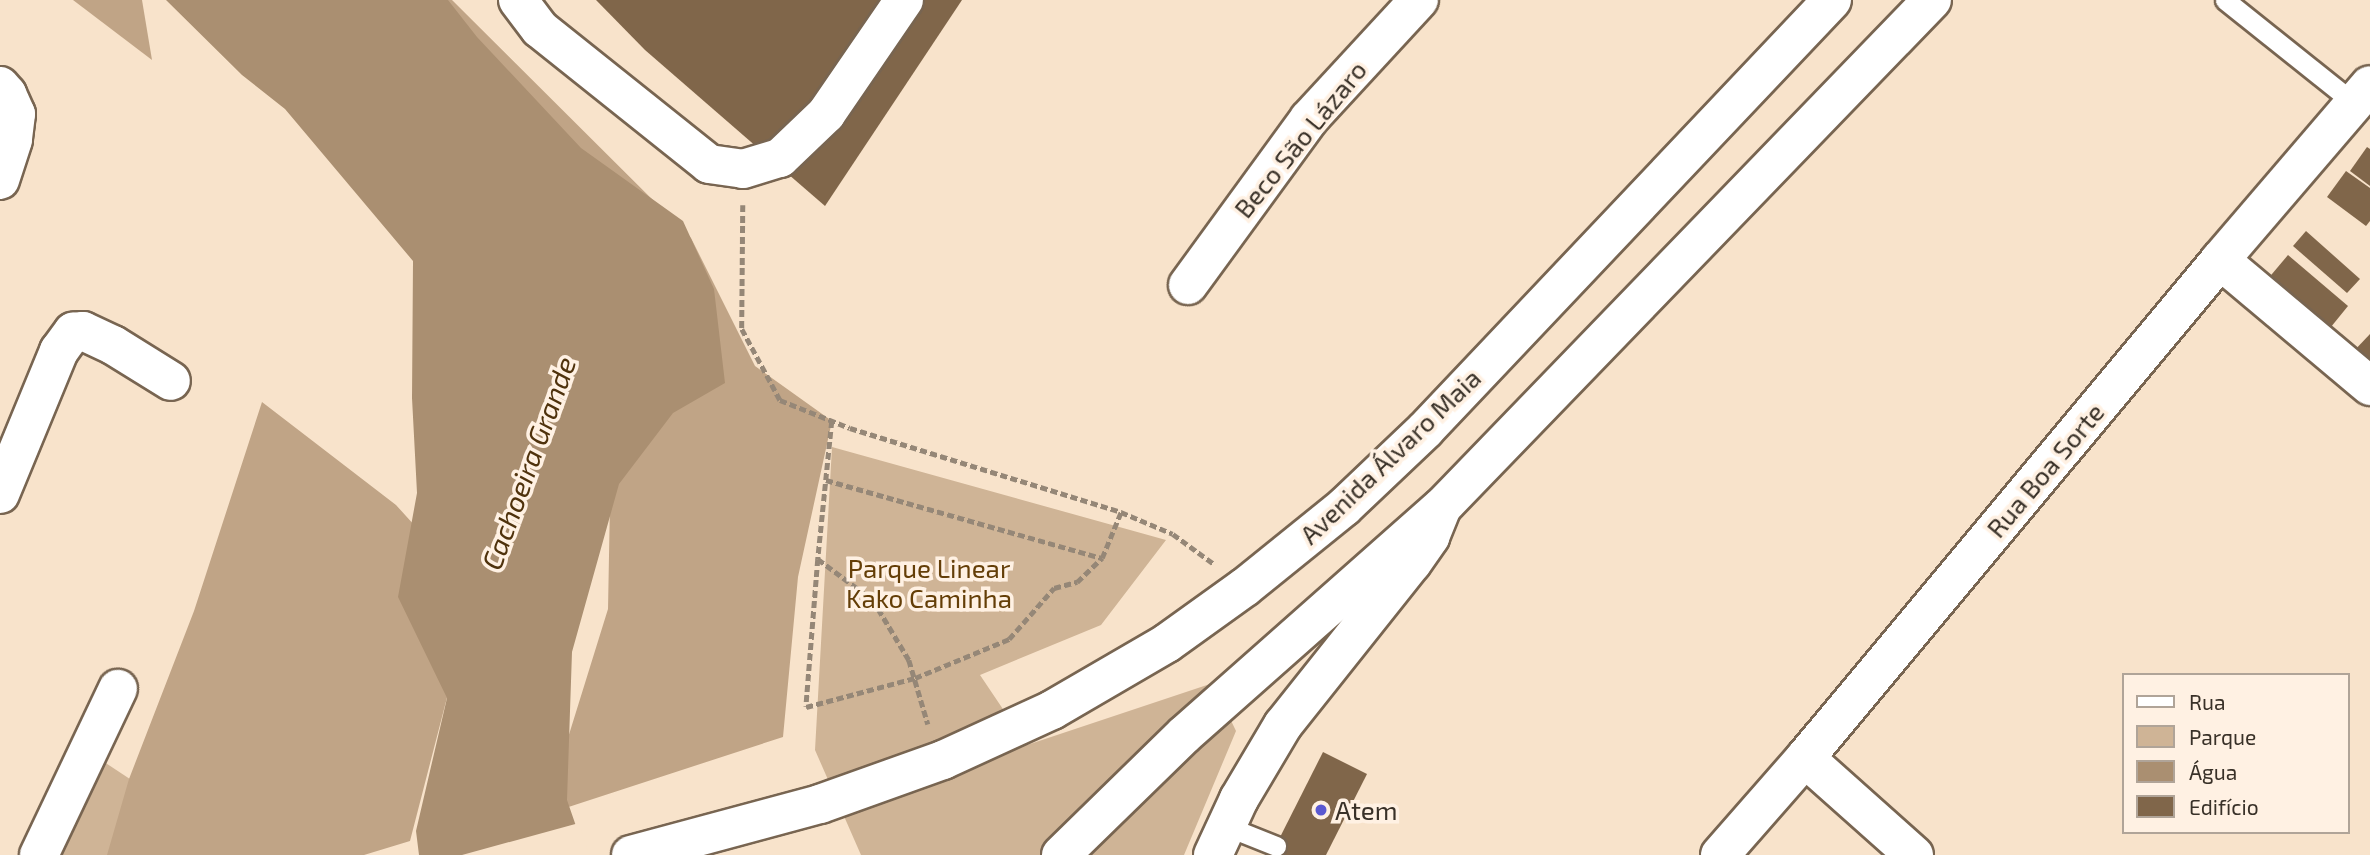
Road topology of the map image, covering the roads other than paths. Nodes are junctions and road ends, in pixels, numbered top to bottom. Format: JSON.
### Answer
{"nodes":[{"id":1,"x":518,"y":0,"type":"edge"},
{"id":2,"x":904,"y":0,"type":"edge"},
{"id":3,"x":1419,"y":0,"type":"edge"},
{"id":4,"x":1832,"y":0,"type":"edge"},
{"id":5,"x":1931,"y":0,"type":"edge"},
{"id":6,"x":2225,"y":0,"type":"edge"},
{"id":7,"x":0,"y":86,"type":"edge"},
{"id":8,"x":2362,"y":94,"type":"edge"},
{"id":9,"x":0,"y":180,"type":"edge"},
{"id":10,"x":2220,"y":260,"type":"junction"},
{"id":11,"x":1188,"y":285,"type":"dead end"},
{"id":12,"x":171,"y":381,"type":"dead end"},
{"id":13,"x":2370,"y":386,"type":"edge"},
{"id":14,"x":0,"y":494,"type":"edge"},
{"id":15,"x":1443,"y":507,"type":"junction"},
{"id":16,"x":118,"y":689,"type":"dead end"},
{"id":17,"x":1805,"y":758,"type":"junction"},
{"id":18,"x":1220,"y":840,"type":"edge"},
{"id":19,"x":1276,"y":846,"type":"dead end"},
{"id":20,"x":39,"y":855,"type":"edge"},
{"id":21,"x":631,"y":855,"type":"edge"},
{"id":22,"x":1061,"y":855,"type":"edge"},
{"id":23,"x":1720,"y":855,"type":"edge"},
{"id":24,"x":1914,"y":855,"type":"edge"}],
"edges":[{"from":1,"to":2,"type":"main road"},
{"from":3,"to":11,"type":"main road","name":"Beco São Lázaro"},
{"from":4,"to":21,"type":"main road","name":"Avenida Álvaro Maia"},
{"from":5,"to":15,"type":"main road"},
{"from":6,"to":8,"type":"lane"},
{"from":7,"to":9,"type":"main road"},
{"from":8,"to":10,"type":"main road","name":"Rua Boa Sorte"},
{"from":10,"to":13,"type":"main road"},
{"from":10,"to":17,"type":"main road","name":"Rua Boa Sorte"},
{"from":12,"to":14,"type":"main road"},
{"from":15,"to":18,"type":"main road"},
{"from":15,"to":22,"type":"main road"},
{"from":16,"to":20,"type":"main road"},
{"from":17,"to":23,"type":"main road","name":"Rua Boa Sorte"},
{"from":17,"to":24,"type":"main road"},
{"from":18,"to":19,"type":"lane"}]}
